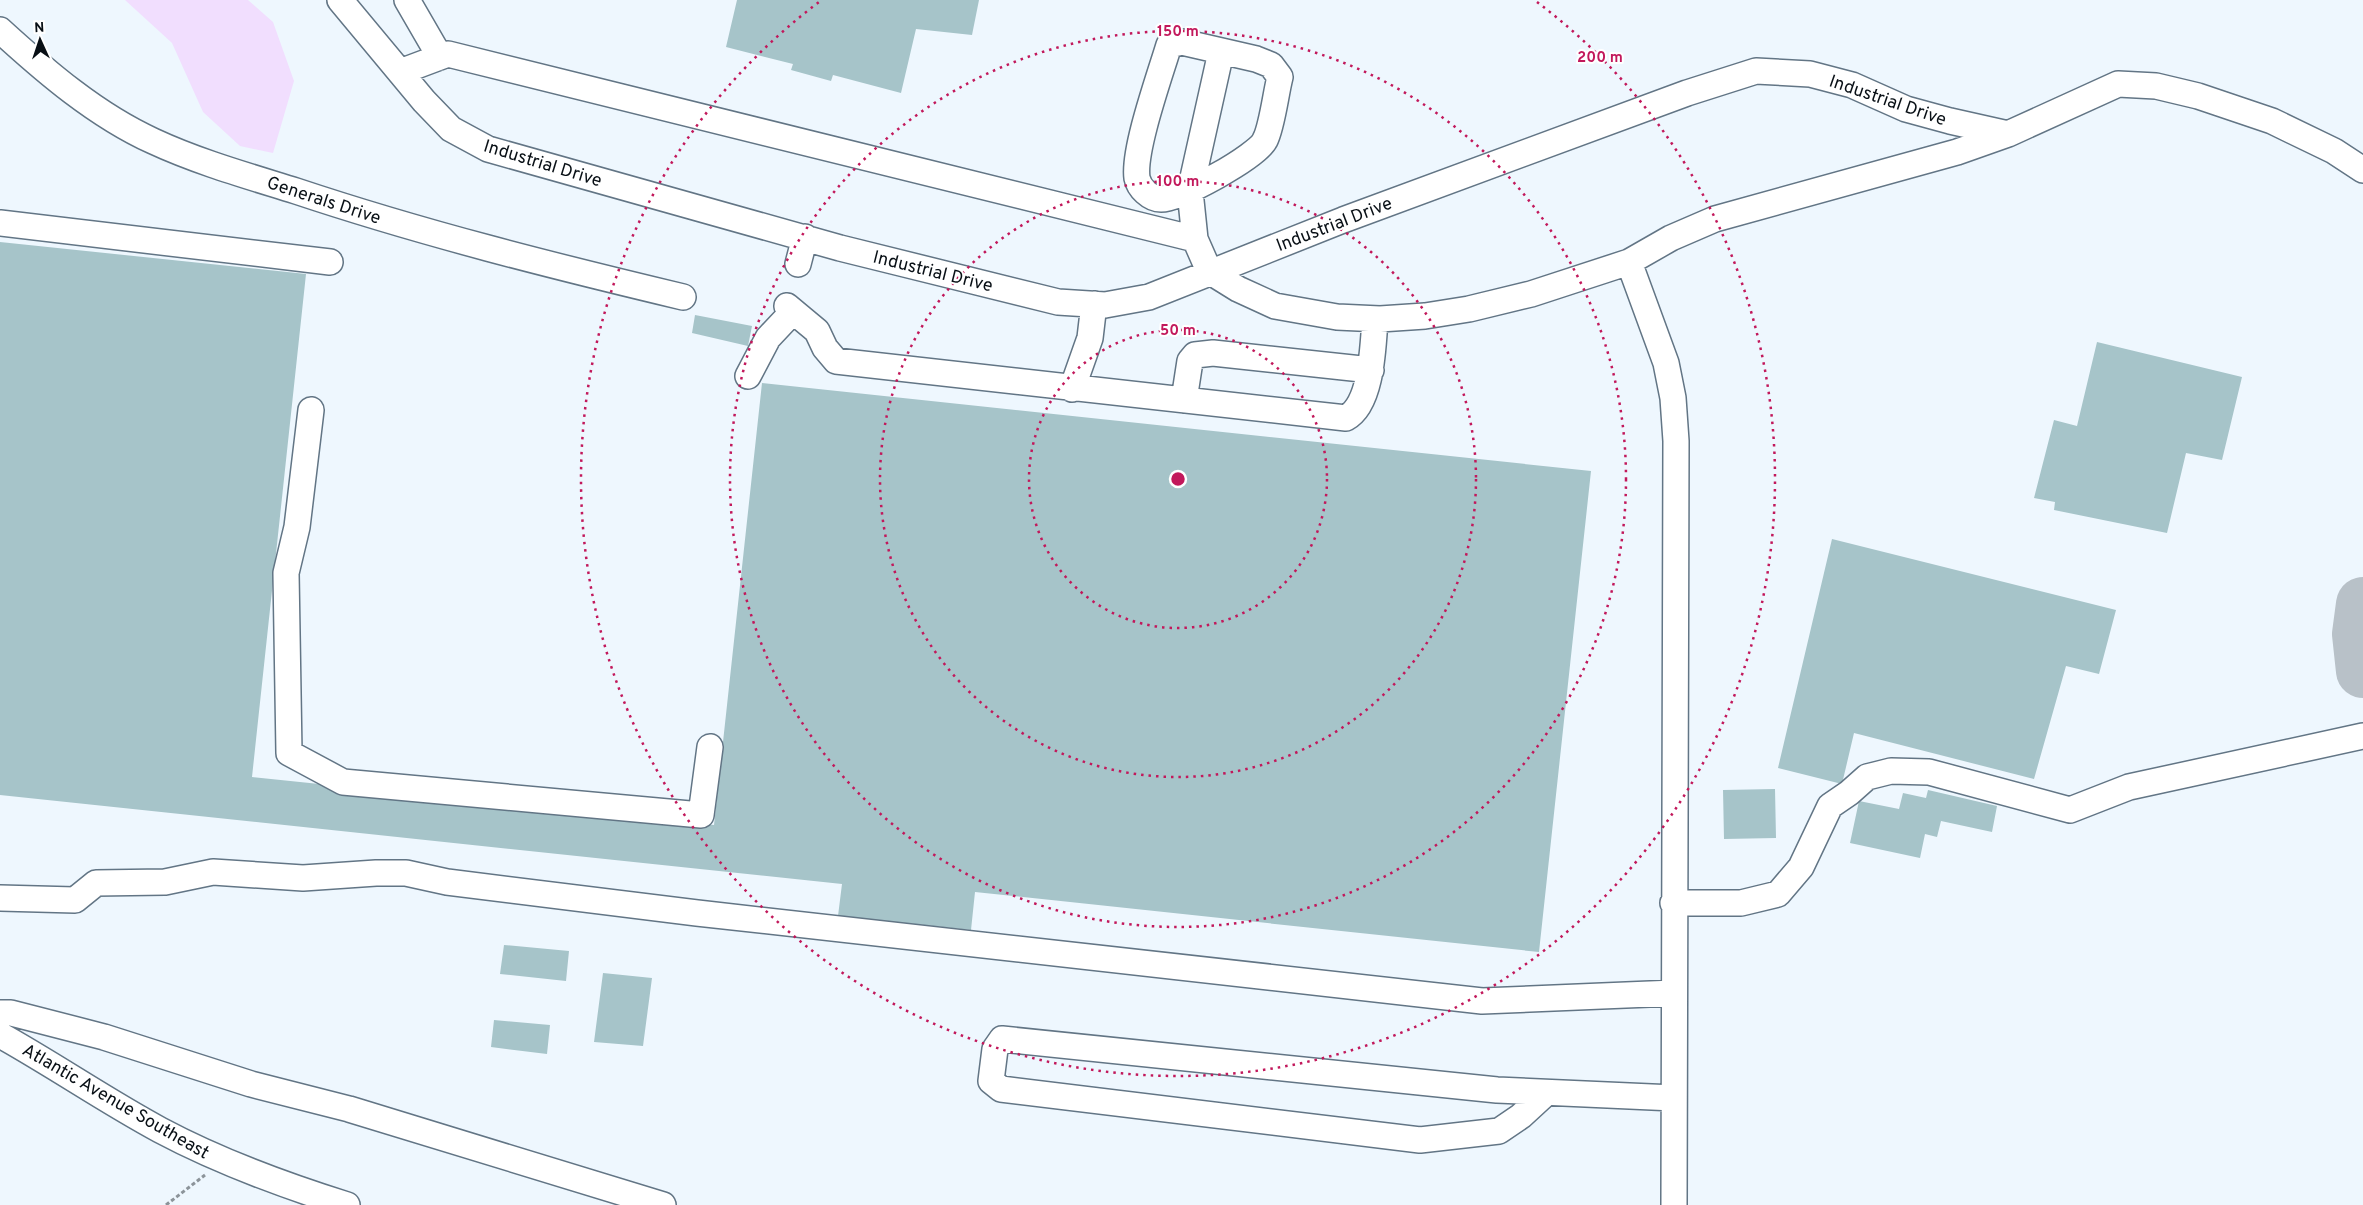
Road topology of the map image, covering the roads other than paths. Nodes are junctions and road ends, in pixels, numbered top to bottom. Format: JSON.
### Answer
{"nodes":[{"id":1,"x":340,"y":0,"type":"edge"},
{"id":2,"x":407,"y":0,"type":"edge"},
{"id":3,"x":0,"y":30,"type":"edge"},
{"id":4,"x":1221,"y":52,"type":"junction"},
{"id":5,"x":440,"y":57,"type":"junction"},
{"id":6,"x":400,"y":72,"type":"junction"},
{"id":7,"x":2008,"y":134,"type":"junction"},
{"id":8,"x":2363,"y":170,"type":"edge"},
{"id":9,"x":1190,"y":191,"type":"junction"},
{"id":10,"x":0,"y":223,"type":"edge"},
{"id":11,"x":805,"y":237,"type":"junction"},
{"id":12,"x":1196,"y":239,"type":"junction"},
{"id":13,"x":330,"y":262,"type":"dead end"},
{"id":14,"x":1630,"y":262,"type":"junction"},
{"id":15,"x":798,"y":264,"type":"dead end"},
{"id":16,"x":1209,"y":271,"type":"junction"},
{"id":17,"x":683,"y":297,"type":"dead end"},
{"id":18,"x":1094,"y":304,"type":"junction"},
{"id":19,"x":1375,"y":319,"type":"junction"},
{"id":20,"x":1371,"y":370,"type":"junction"},
{"id":21,"x":748,"y":376,"type":"dead end"},
{"id":22,"x":1072,"y":389,"type":"junction"},
{"id":23,"x":1184,"y":400,"type":"junction"},
{"id":24,"x":311,"y":410,"type":"dead end"},
{"id":25,"x":2363,"y":736,"type":"edge"},
{"id":26,"x":710,"y":747,"type":"dead end"},
{"id":27,"x":0,"y":898,"type":"edge"},
{"id":28,"x":1673,"y":903,"type":"junction"},
{"id":29,"x":1674,"y":993,"type":"junction"},
{"id":30,"x":0,"y":1013,"type":"edge"},
{"id":31,"x":0,"y":1035,"type":"edge"},
{"id":32,"x":1546,"y":1092,"type":"junction"},
{"id":33,"x":1674,"y":1098,"type":"junction"},
{"id":34,"x":347,"y":1205,"type":"edge"},
{"id":35,"x":663,"y":1205,"type":"edge"},
{"id":36,"x":1674,"y":1205,"type":"edge"}],
"edges":[{"from":1,"to":6,"type":"street","name":"Industrial Drive"},
{"from":2,"to":5,"type":"street"},
{"from":3,"to":17,"type":"street","name":"Generals Drive"},
{"from":4,"to":9,"type":"street"},
{"from":4,"to":9,"type":"street"},
{"from":4,"to":9,"type":"street"},
{"from":5,"to":6,"type":"street"},
{"from":5,"to":12,"type":"street"},
{"from":6,"to":11,"type":"street","name":"Industrial Drive"},
{"from":7,"to":8,"type":"street"},
{"from":7,"to":14,"type":"street"},
{"from":7,"to":16,"type":"street","name":"Industrial Drive"},
{"from":9,"to":12,"type":"street"},
{"from":10,"to":13,"type":"street"},
{"from":11,"to":15,"type":"street"},
{"from":11,"to":18,"type":"street","name":"Industrial Drive"},
{"from":12,"to":16,"type":"street"},
{"from":14,"to":19,"type":"street"},
{"from":14,"to":28,"type":"street"},
{"from":16,"to":18,"type":"street","name":"Industrial Drive"},
{"from":16,"to":19,"type":"street"},
{"from":18,"to":22,"type":"street"},
{"from":19,"to":20,"type":"street"},
{"from":20,"to":23,"type":"street"},
{"from":20,"to":23,"type":"street"},
{"from":21,"to":22,"type":"street"},
{"from":22,"to":23,"type":"street"},
{"from":24,"to":26,"type":"street"},
{"from":25,"to":28,"type":"street"},
{"from":27,"to":29,"type":"street"},
{"from":28,"to":29,"type":"street"},
{"from":29,"to":33,"type":"street"},
{"from":30,"to":35,"type":"street"},
{"from":31,"to":34,"type":"street","name":"Atlantic Avenue Southeast"},
{"from":32,"to":32,"type":"street"},
{"from":32,"to":33,"type":"street"},
{"from":33,"to":36,"type":"street"}]}
